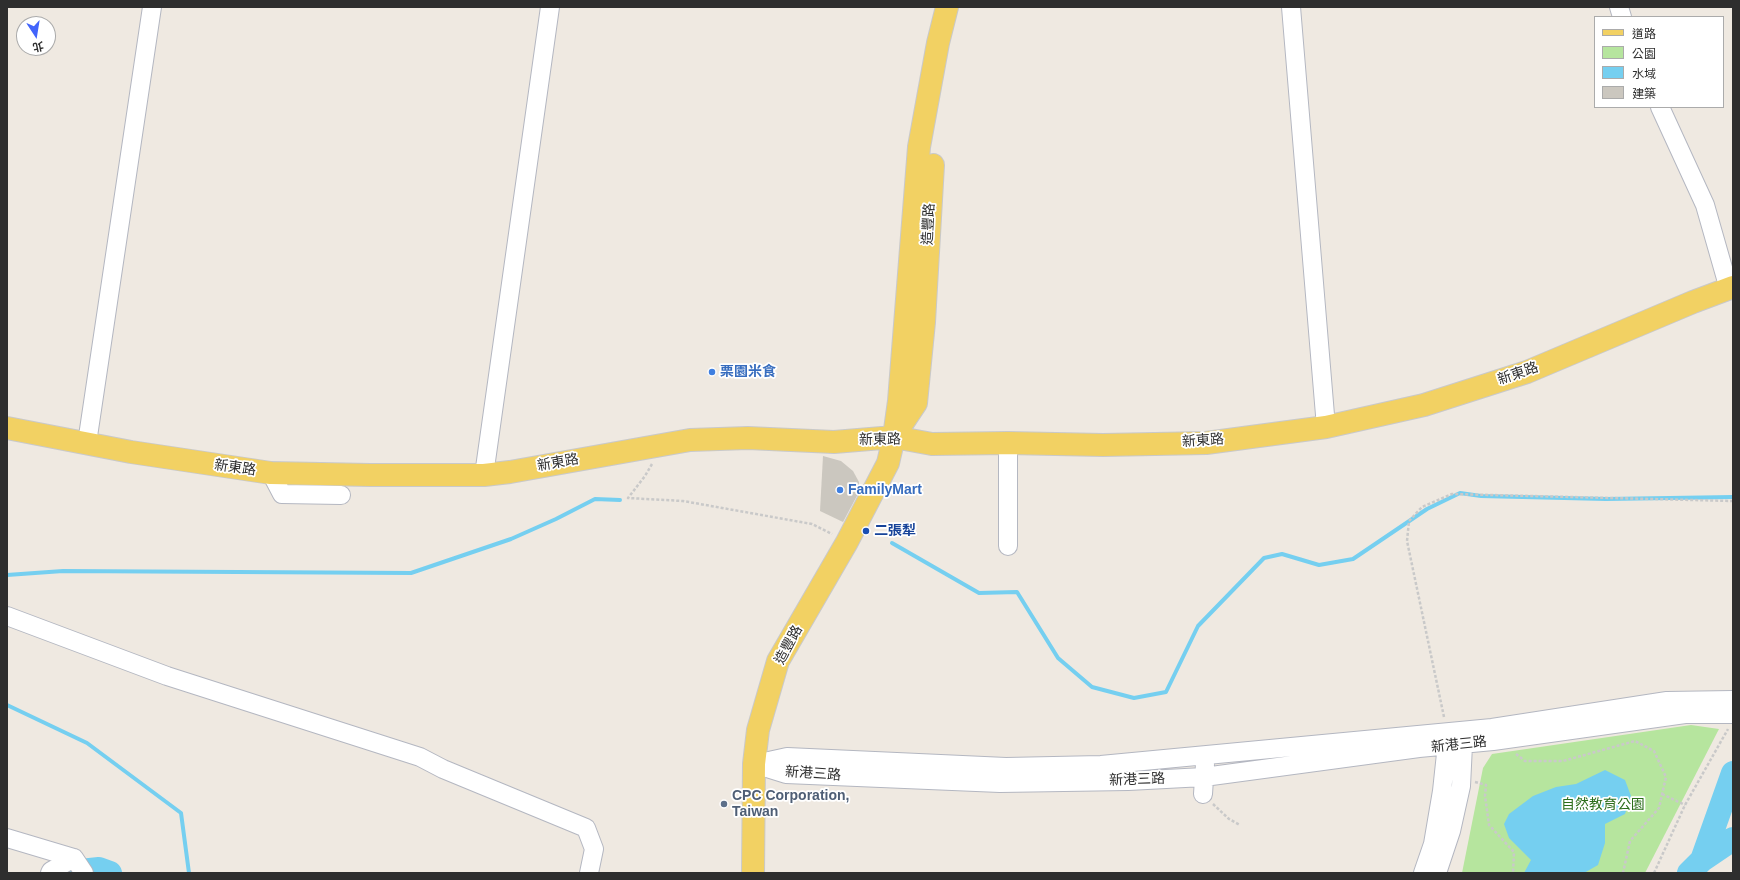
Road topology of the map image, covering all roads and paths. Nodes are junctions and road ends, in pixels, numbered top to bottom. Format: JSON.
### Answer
{"nodes":[{"id":1,"x":152,"y":7,"type":"edge"},
{"id":2,"x":550,"y":7,"type":"edge"},
{"id":3,"x":947,"y":7,"type":"edge"},
{"id":4,"x":960,"y":7,"type":"edge"},
{"id":5,"x":1291,"y":7,"type":"edge"},
{"id":6,"x":1660,"y":108,"type":"edge"},
{"id":7,"x":1731,"y":288,"type":"edge"},
{"id":8,"x":1326,"y":427,"type":"junction"},
{"id":9,"x":7,"y":428,"type":"edge"},
{"id":10,"x":894,"y":436,"type":"junction"},
{"id":11,"x":1008,"y":443,"type":"junction"},
{"id":12,"x":87,"y":444,"type":"junction"},
{"id":13,"x":663,"y":444,"type":"junction"},
{"id":14,"x":271,"y":473,"type":"junction"},
{"id":15,"x":484,"y":475,"type":"junction"},
{"id":16,"x":341,"y":495,"type":"dead end"},
{"id":17,"x":1733,"y":501,"type":"edge"},
{"id":18,"x":847,"y":542,"type":"junction"},
{"id":19,"x":1008,"y":546,"type":"dead end"},
{"id":20,"x":7,"y":616,"type":"edge"},
{"id":21,"x":1733,"y":700,"type":"edge"},
{"id":22,"x":1732,"y":719,"type":"edge"},
{"id":23,"x":1453,"y":741,"type":"junction"},
{"id":24,"x":1514,"y":751,"type":"dead end"},
{"id":25,"x":1205,"y":755,"type":"junction"},
{"id":26,"x":754,"y":764,"type":"junction"},
{"id":27,"x":1475,"y":782,"type":"dead end"},
{"id":28,"x":1204,"y":785,"type":"junction"},
{"id":29,"x":1662,"y":794,"type":"junction"},
{"id":30,"x":1685,"y":805,"type":"junction"},
{"id":31,"x":1240,"y":825,"type":"dead end"},
{"id":32,"x":7,"y":838,"type":"edge"},
{"id":33,"x":61,"y":865,"type":"edge"},
{"id":34,"x":84,"y":873,"type":"edge"},
{"id":35,"x":590,"y":873,"type":"edge"},
{"id":36,"x":753,"y":873,"type":"edge"},
{"id":37,"x":1423,"y":873,"type":"edge"},
{"id":38,"x":1437,"y":873,"type":"edge"},
{"id":39,"x":1513,"y":873,"type":"edge"},
{"id":40,"x":1623,"y":873,"type":"edge"},
{"id":41,"x":1654,"y":873,"type":"edge"}],
"edges":[{"from":1,"to":12,"type":"street"},
{"from":2,"to":15,"type":"street"},
{"from":3,"to":10,"type":"main road","name":"造豐路"},
{"from":4,"to":10,"type":"main road","name":"造豐路"},
{"from":5,"to":8,"type":"street"},
{"from":6,"to":7,"type":"street"},
{"from":7,"to":8,"type":"main road","name":"新東路"},
{"from":8,"to":11,"type":"main road","name":"新東路"},
{"from":9,"to":12,"type":"main road","name":"新東路"},
{"from":10,"to":11,"type":"main road","name":"新東路"},
{"from":10,"to":13,"type":"main road","name":"新東路"},
{"from":10,"to":18,"type":"main road","name":"造豐路"},
{"from":11,"to":19,"type":"street"},
{"from":12,"to":14,"type":"main road","name":"新東路"},
{"from":13,"to":15,"type":"main road","name":"新東路"},
{"from":13,"to":18,"type":"path"},
{"from":14,"to":15,"type":"main road","name":"新東路"},
{"from":14,"to":16,"type":"street"},
{"from":17,"to":23,"type":"path"},
{"from":18,"to":26,"type":"main road","name":"造豐路"},
{"from":20,"to":35,"type":"street"},
{"from":21,"to":23,"type":"street","name":"新港三路"},
{"from":22,"to":23,"type":"street","name":"新港三路"},
{"from":22,"to":30,"type":"path"},
{"from":23,"to":25,"type":"street","name":"新港三路"},
{"from":23,"to":28,"type":"street","name":"新港三路"},
{"from":23,"to":37,"type":"street"},
{"from":23,"to":38,"type":"street"},
{"from":24,"to":29,"type":"path"},
{"from":25,"to":26,"type":"street","name":"新港三路"},
{"from":25,"to":28,"type":"street"},
{"from":26,"to":28,"type":"street","name":"新港三路"},
{"from":26,"to":36,"type":"main road","name":"造豐路"},
{"from":27,"to":39,"type":"path"},
{"from":28,"to":31,"type":"path"},
{"from":29,"to":30,"type":"path"},
{"from":29,"to":40,"type":"path"},
{"from":30,"to":41,"type":"path"},
{"from":32,"to":33,"type":"street"},
{"from":33,"to":34,"type":"street"}]}
